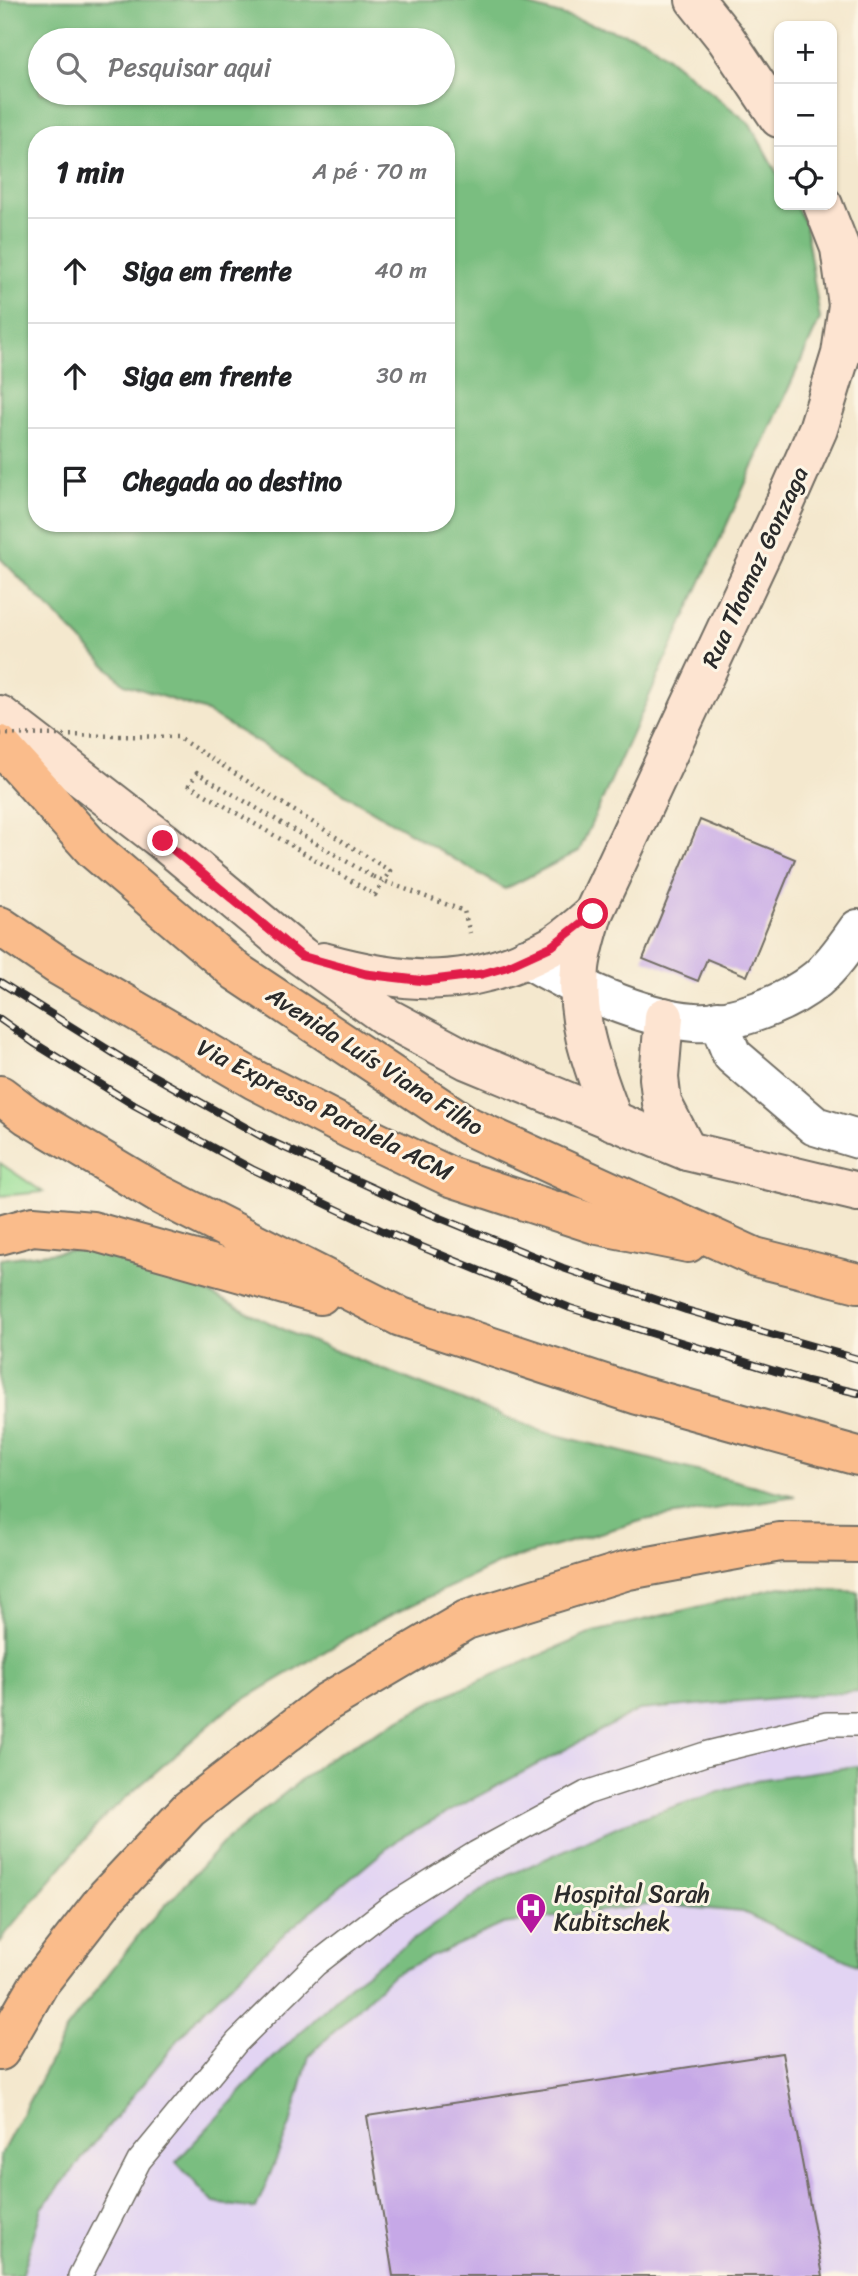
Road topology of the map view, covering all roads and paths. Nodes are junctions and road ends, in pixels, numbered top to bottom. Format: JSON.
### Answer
{"nodes":[{"id":1,"x":695,"y":0,"type":"edge"},
{"id":2,"x":774,"y":111,"type":"edge"},
{"id":3,"x":825,"y":210,"type":"edge"},
{"id":4,"x":0,"y":715,"type":"edge"},
{"id":5,"x":0,"y":734,"type":"edge"},
{"id":6,"x":0,"y":745,"type":"edge"},
{"id":7,"x":593,"y":914,"type":"junction"},
{"id":8,"x":0,"y":926,"type":"edge"},
{"id":9,"x":858,"y":929,"type":"edge"},
{"id":10,"x":301,"y":956,"type":"junction"},
{"id":11,"x":526,"y":958,"type":"junction"},
{"id":12,"x":482,"y":974,"type":"junction"},
{"id":13,"x":579,"y":987,"type":"junction"},
{"id":14,"x":664,"y":1017,"type":"junction"},
{"id":15,"x":718,"y":1020,"type":"junction"},
{"id":16,"x":0,"y":1095,"type":"edge"},
{"id":17,"x":612,"y":1121,"type":"junction"},
{"id":18,"x":858,"y":1139,"type":"edge"},
{"id":19,"x":687,"y":1151,"type":"junction"},
{"id":20,"x":858,"y":1192,"type":"edge"},
{"id":21,"x":0,"y":1235,"type":"edge"},
{"id":22,"x":755,"y":1257,"type":"junction"},
{"id":23,"x":858,"y":1283,"type":"edge"},
{"id":24,"x":401,"y":1317,"type":"junction"},
{"id":25,"x":858,"y":1456,"type":"edge"},
{"id":26,"x":858,"y":1543,"type":"edge"},
{"id":27,"x":858,"y":1724,"type":"edge"},
{"id":28,"x":0,"y":2051,"type":"edge"},
{"id":29,"x":80,"y":2276,"type":"edge"}],
"edges":[{"from":1,"to":2,"type":"main road"},
{"from":3,"to":7,"type":"main road","name":"Rua Thomaz Gonzaga"},
{"from":4,"to":10,"type":"main road","name":"Avenida Luís Viana Filho"},
{"from":5,"to":12,"type":"path","bridge":true},
{"from":6,"to":22,"type":"highway","name":"Avenida Luís Viana Filho"},
{"from":7,"to":11,"type":"main road","name":"Rua Thomaz Gonzaga"},
{"from":7,"to":13,"type":"main road","name":"Rua Thomaz Gonzaga"},
{"from":8,"to":22,"type":"highway","name":"Via Expressa Paralela ACM"},
{"from":9,"to":15,"type":"street"},
{"from":10,"to":12,"type":"main road","name":"Rua Thomaz Gonzaga"},
{"from":10,"to":17,"type":"main road","name":"Avenida Luís Viana Filho"},
{"from":11,"to":12,"type":"main road","name":"Rua Thomaz Gonzaga"},
{"from":11,"to":13,"type":"street"},
{"from":13,"to":14,"type":"street"},
{"from":13,"to":17,"type":"main road","name":"Rua Thomaz Gonzaga"},
{"from":14,"to":15,"type":"street"},
{"from":14,"to":19,"type":"main road"},
{"from":15,"to":18,"type":"street"},
{"from":16,"to":24,"type":"highway"},
{"from":17,"to":19,"type":"main road","name":"Avenida Luís Viana Filho"},
{"from":19,"to":20,"type":"main road","name":"Avenida Luís Viana Filho"},
{"from":21,"to":24,"type":"highway"},
{"from":22,"to":23,"type":"highway","name":"Avenida Luís Viana Filho"},
{"from":24,"to":25,"type":"highway"},
{"from":26,"to":28,"type":"highway"},
{"from":27,"to":29,"type":"lane"}]}
